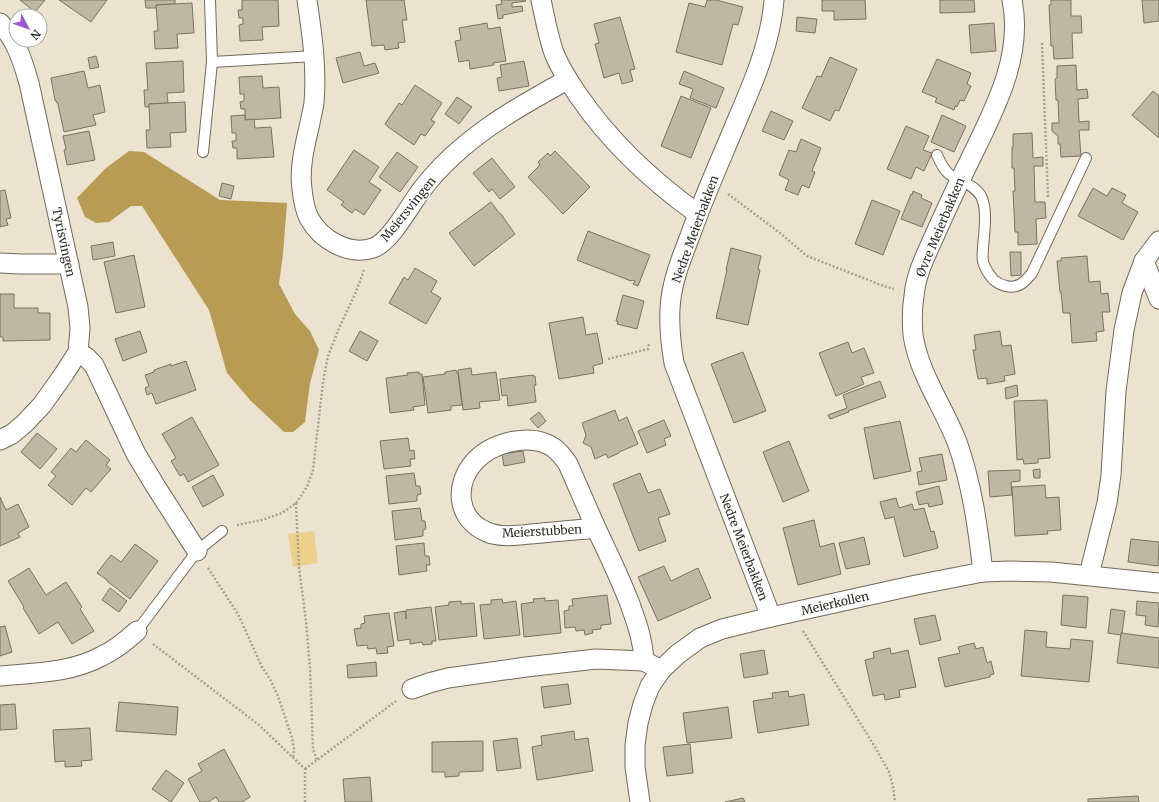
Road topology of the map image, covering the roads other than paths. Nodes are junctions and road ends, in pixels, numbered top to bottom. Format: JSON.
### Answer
{"nodes":[{"id":1,"x":210,"y":0,"type":"edge"},
{"id":2,"x":307,"y":0,"type":"edge"},
{"id":3,"x":541,"y":0,"type":"edge"},
{"id":4,"x":774,"y":0,"type":"edge"},
{"id":5,"x":1012,"y":0,"type":"edge"},
{"id":6,"x":0,"y":23,"type":"edge"},
{"id":7,"x":314,"y":56,"type":"junction"},
{"id":8,"x":212,"y":62,"type":"junction"},
{"id":9,"x":567,"y":80,"type":"junction"},
{"id":10,"x":203,"y":152,"type":"dead end"},
{"id":11,"x":937,"y":156,"type":"dead end"},
{"id":12,"x":1086,"y":158,"type":"dead end"},
{"id":13,"x":960,"y":180,"type":"junction"},
{"id":14,"x":698,"y":214,"type":"junction"},
{"id":15,"x":1159,"y":241,"type":"edge"},
{"id":16,"x":1144,"y":261,"type":"junction"},
{"id":17,"x":0,"y":263,"type":"edge"},
{"id":18,"x":69,"y":264,"type":"junction"},
{"id":19,"x":1159,"y":299,"type":"edge"},
{"id":20,"x":78,"y":352,"type":"junction"},
{"id":21,"x":0,"y":440,"type":"edge"},
{"id":22,"x":596,"y":528,"type":"junction"},
{"id":23,"x":222,"y":530,"type":"road end"},
{"id":24,"x":197,"y":551,"type":"junction"},
{"id":25,"x":983,"y":572,"type":"junction"},
{"id":26,"x":1089,"y":575,"type":"junction"},
{"id":27,"x":1159,"y":583,"type":"edge"},
{"id":28,"x":771,"y":617,"type":"junction"},
{"id":29,"x":137,"y":631,"type":"joint"},
{"id":30,"x":644,"y":661,"type":"junction"},
{"id":31,"x":660,"y":670,"type":"junction"},
{"id":32,"x":0,"y":676,"type":"edge"},
{"id":33,"x":412,"y":689,"type":"road end"},
{"id":34,"x":640,"y":802,"type":"edge"}],
"edges":[{"from":1,"to":8,"type":"lane"},
{"from":2,"to":7,"type":"street","name":"Meiersvingen"},
{"from":3,"to":9,"type":"street"},
{"from":4,"to":14,"type":"street","name":"Nedre Meierbakken"},
{"from":5,"to":13,"type":"street","name":"Øvre Meierbakken"},
{"from":6,"to":18,"type":"street","name":"Tyrisvingen"},
{"from":7,"to":8,"type":"lane"},
{"from":7,"to":9,"type":"street","name":"Meiersvingen"},
{"from":8,"to":10,"type":"lane"},
{"from":9,"to":14,"type":"street"},
{"from":11,"to":13,"type":"lane"},
{"from":12,"to":13,"type":"lane"},
{"from":13,"to":25,"type":"street","name":"Øvre Meierbakken"},
{"from":14,"to":28,"type":"street","name":"Nedre Meierbakken"},
{"from":15,"to":16,"type":"street"},
{"from":16,"to":19,"type":"street"},
{"from":16,"to":26,"type":"street"},
{"from":17,"to":18,"type":"street"},
{"from":18,"to":20,"type":"street","name":"Tyrisvingen"},
{"from":20,"to":21,"type":"street","name":"Tyrisvingen"},
{"from":20,"to":24,"type":"street"},
{"from":22,"to":22,"type":"street","name":"Meierstubben"},
{"from":22,"to":30,"type":"street","name":"Meierstubben"},
{"from":23,"to":24,"type":"lane"},
{"from":24,"to":29,"type":"lane"},
{"from":25,"to":26,"type":"street","name":"Meierkollen"},
{"from":25,"to":28,"type":"street","name":"Meierkollen"},
{"from":26,"to":27,"type":"street","name":"Meierkollen"},
{"from":28,"to":31,"type":"street","name":"Meierkollen"},
{"from":29,"to":32,"type":"street"},
{"from":30,"to":31,"type":"street"},
{"from":30,"to":33,"type":"street"},
{"from":31,"to":34,"type":"street","name":"Meierkollen"}]}
